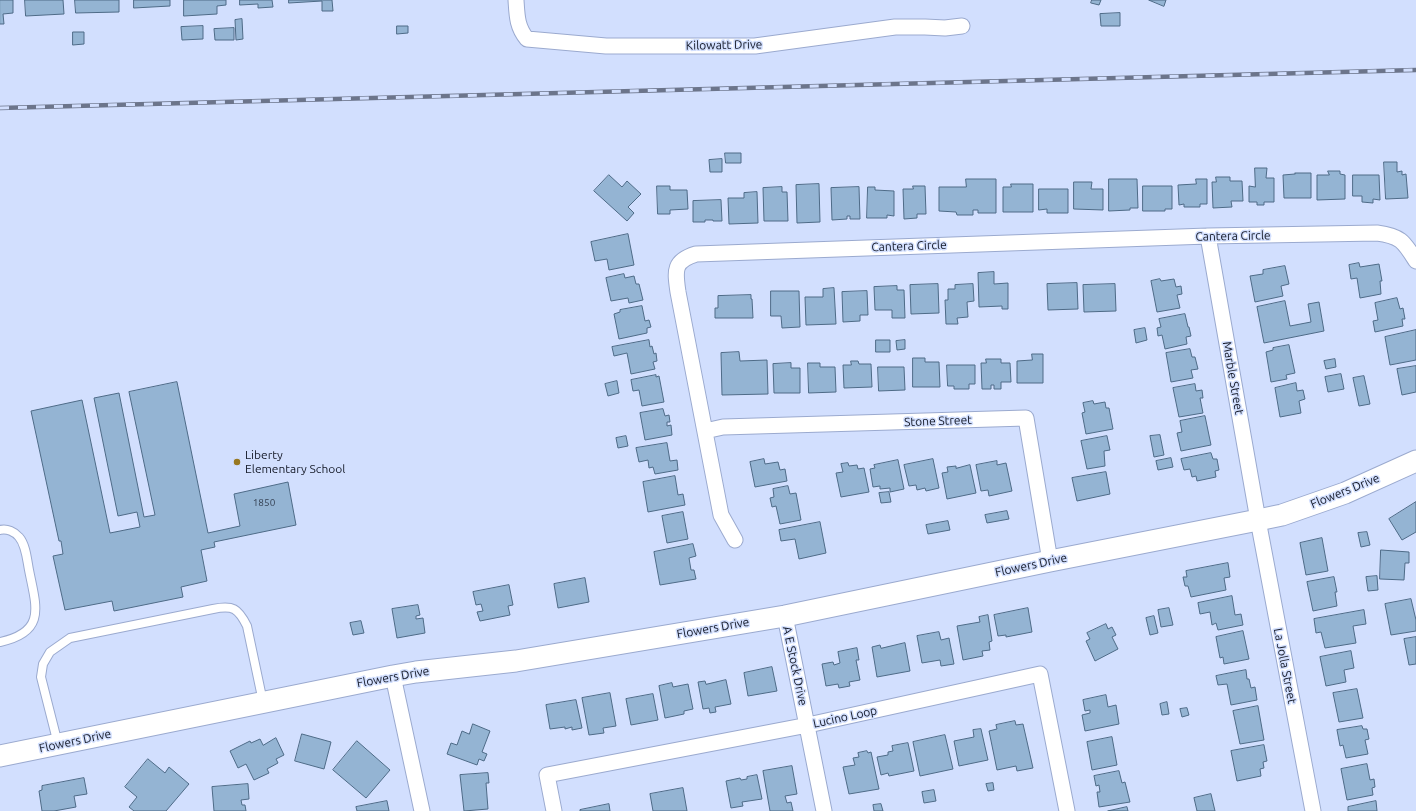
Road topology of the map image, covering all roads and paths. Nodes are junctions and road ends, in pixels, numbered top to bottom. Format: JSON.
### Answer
{"nodes":[{"id":1,"x":516,"y":0,"type":"edge"},
{"id":2,"x":962,"y":26,"type":"dead end"},
{"id":3,"x":1208,"y":236,"type":"junction"},
{"id":4,"x":1416,"y":261,"type":"edge"},
{"id":5,"x":705,"y":431,"type":"junction"},
{"id":6,"x":1416,"y":461,"type":"edge"},
{"id":7,"x":1258,"y":520,"type":"junction"},
{"id":8,"x":0,"y":530,"type":"edge"},
{"id":9,"x":735,"y":540,"type":"dead end"},
{"id":10,"x":1050,"y":561,"type":"junction"},
{"id":11,"x":785,"y":616,"type":"junction"},
{"id":12,"x":0,"y":642,"type":"edge"},
{"id":13,"x":394,"y":676,"type":"junction"},
{"id":14,"x":263,"y":703,"type":"junction"},
{"id":15,"x":808,"y":725,"type":"junction"},
{"id":16,"x":58,"y":745,"type":"junction"},
{"id":17,"x":1,"y":754,"type":"edge"},
{"id":18,"x":422,"y":811,"type":"edge"},
{"id":19,"x":554,"y":811,"type":"edge"},
{"id":20,"x":824,"y":811,"type":"edge"},
{"id":21,"x":1067,"y":811,"type":"edge"},
{"id":22,"x":1313,"y":811,"type":"edge"}],
"edges":[{"from":1,"to":2,"type":"street","name":"Kilowatt Drive"},
{"from":3,"to":4,"type":"street","name":"Cantera Circle"},
{"from":3,"to":5,"type":"street","name":"Cantera Circle"},
{"from":3,"to":7,"type":"street","name":"Marble Street"},
{"from":5,"to":9,"type":"street","name":"Cantera Circle"},
{"from":5,"to":10,"type":"street","name":"Stone Street"},
{"from":6,"to":7,"type":"street","name":"Flowers Drive"},
{"from":7,"to":10,"type":"street","name":"Flowers Drive"},
{"from":7,"to":22,"type":"street","name":"La Jolla Street"},
{"from":8,"to":12,"type":"lane"},
{"from":10,"to":11,"type":"street","name":"Flowers Drive"},
{"from":11,"to":13,"type":"street","name":"Flowers Drive"},
{"from":11,"to":15,"type":"street","name":"A E Stock Drive"},
{"from":13,"to":14,"type":"street","name":"Flowers Drive"},
{"from":13,"to":18,"type":"street"},
{"from":14,"to":16,"type":"street","name":"Flowers Drive"},
{"from":14,"to":16,"type":"lane"},
{"from":15,"to":19,"type":"street","name":"Lucino Loop"},
{"from":15,"to":20,"type":"street","name":"A E Stock Drive"},
{"from":15,"to":21,"type":"street","name":"Lucino Loop"},
{"from":16,"to":17,"type":"street","name":"Flowers Drive"}]}
